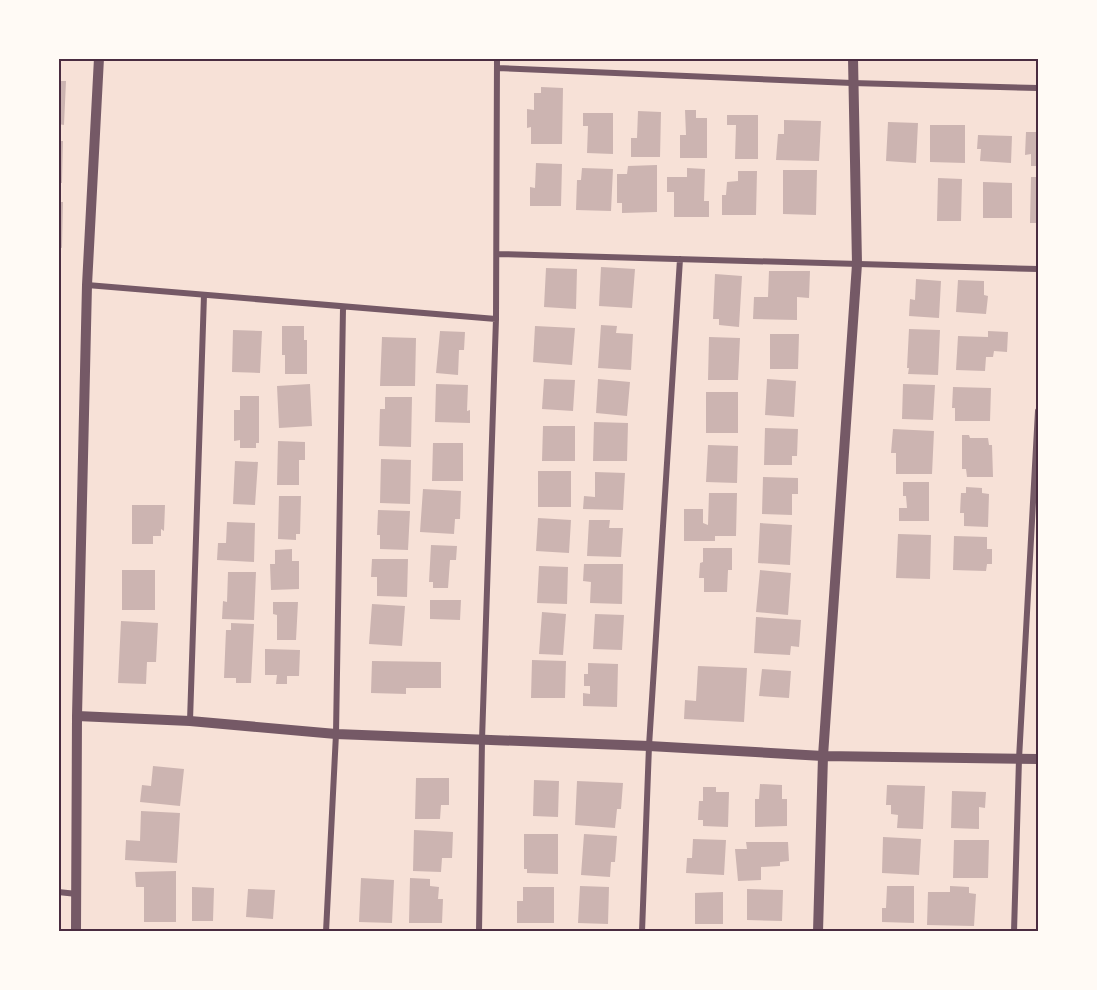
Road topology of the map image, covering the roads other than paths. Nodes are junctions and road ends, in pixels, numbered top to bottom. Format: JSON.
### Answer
{"nodes":[{"id":1,"x":99,"y":58,"type":"edge"},
{"id":2,"x":497,"y":58,"type":"edge"},
{"id":3,"x":853,"y":58,"type":"edge"},
{"id":4,"x":497,"y":68,"type":"junction"},
{"id":5,"x":852,"y":83,"type":"junction"},
{"id":6,"x":1038,"y":88,"type":"edge"},
{"id":7,"x":497,"y":254,"type":"junction"},
{"id":8,"x":680,"y":259,"type":"junction"},
{"id":9,"x":857,"y":264,"type":"junction"},
{"id":10,"x":1038,"y":268,"type":"edge"},
{"id":11,"x":87,"y":285,"type":"junction"},
{"id":12,"x":204,"y":295,"type":"junction"},
{"id":13,"x":343,"y":308,"type":"junction"},
{"id":14,"x":496,"y":319,"type":"junction"},
{"id":15,"x":1038,"y":411,"type":"edge"},
{"id":16,"x":77,"y":716,"type":"junction"},
{"id":17,"x":190,"y":721,"type":"junction"},
{"id":18,"x":336,"y":734,"type":"junction"},
{"id":19,"x":482,"y":740,"type":"junction"},
{"id":20,"x":649,"y":746,"type":"junction"},
{"id":21,"x":823,"y":756,"type":"junction"},
{"id":22,"x":1019,"y":759,"type":"junction"},
{"id":23,"x":1038,"y":759,"type":"edge"},
{"id":24,"x":58,"y":892,"type":"edge"},
{"id":25,"x":77,"y":894,"type":"junction"},
{"id":26,"x":76,"y":932,"type":"edge"},
{"id":27,"x":326,"y":932,"type":"edge"},
{"id":28,"x":479,"y":932,"type":"edge"},
{"id":29,"x":642,"y":932,"type":"edge"},
{"id":30,"x":818,"y":932,"type":"edge"},
{"id":31,"x":1014,"y":932,"type":"edge"}],
"edges":[{"from":1,"to":11,"type":"street"},
{"from":2,"to":4,"type":"street"},
{"from":3,"to":5,"type":"street"},
{"from":4,"to":5,"type":"street"},
{"from":4,"to":7,"type":"street"},
{"from":5,"to":6,"type":"street"},
{"from":5,"to":9,"type":"street"},
{"from":7,"to":8,"type":"street"},
{"from":7,"to":14,"type":"street"},
{"from":8,"to":9,"type":"street"},
{"from":8,"to":20,"type":"street"},
{"from":9,"to":10,"type":"street"},
{"from":9,"to":21,"type":"street"},
{"from":11,"to":12,"type":"street"},
{"from":11,"to":16,"type":"street"},
{"from":12,"to":13,"type":"street"},
{"from":12,"to":17,"type":"street"},
{"from":13,"to":14,"type":"street"},
{"from":13,"to":18,"type":"street"},
{"from":14,"to":19,"type":"street"},
{"from":15,"to":22,"type":"street"},
{"from":16,"to":17,"type":"street"},
{"from":16,"to":25,"type":"street"},
{"from":17,"to":18,"type":"street"},
{"from":18,"to":19,"type":"street"},
{"from":18,"to":27,"type":"street"},
{"from":19,"to":20,"type":"street"},
{"from":19,"to":28,"type":"street"},
{"from":20,"to":21,"type":"street"},
{"from":20,"to":29,"type":"street"},
{"from":21,"to":22,"type":"street"},
{"from":21,"to":30,"type":"street"},
{"from":22,"to":23,"type":"street"},
{"from":22,"to":31,"type":"street"},
{"from":24,"to":25,"type":"street"},
{"from":25,"to":26,"type":"street"}]}
